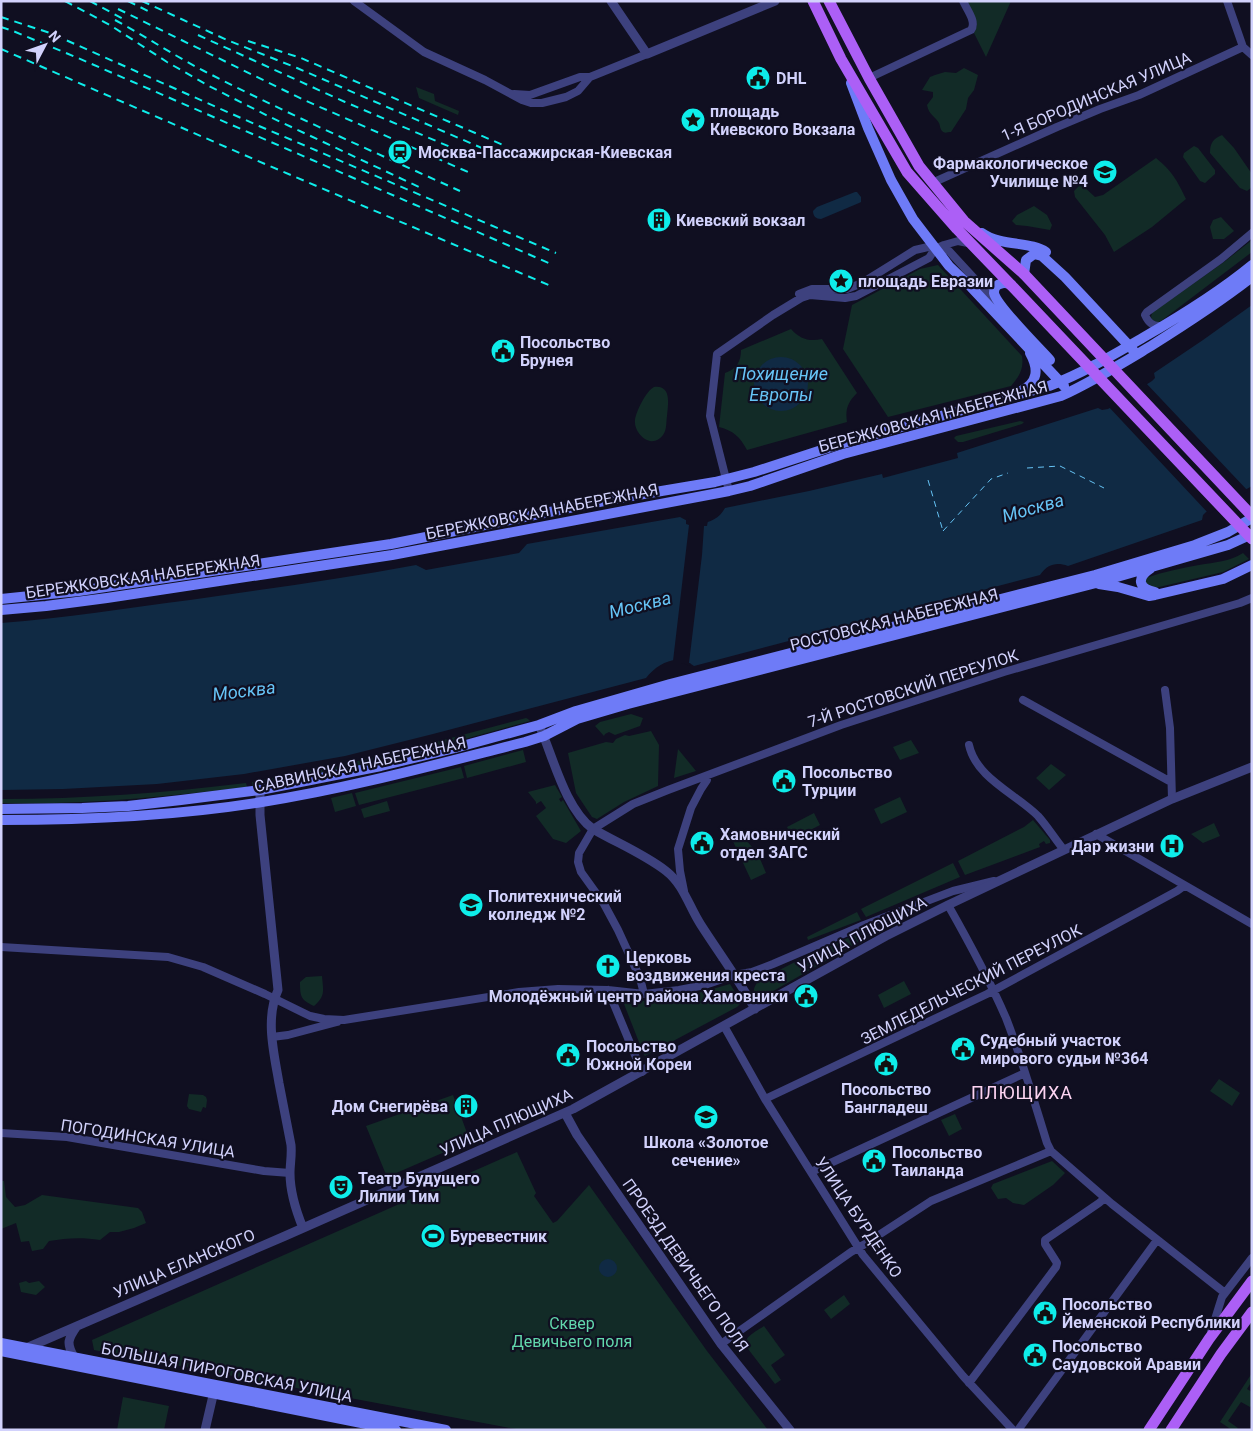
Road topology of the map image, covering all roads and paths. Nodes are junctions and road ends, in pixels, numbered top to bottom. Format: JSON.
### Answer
{"nodes":[{"id":1,"x":354,"y":1,"type":"edge"},
{"id":2,"x":611,"y":1,"type":"edge"},
{"id":3,"x":774,"y":1,"type":"edge"},
{"id":4,"x":813,"y":1,"type":"edge"},
{"id":5,"x":829,"y":1,"type":"edge"},
{"id":6,"x":963,"y":1,"type":"edge"},
{"id":7,"x":1227,"y":1,"type":"edge"},
{"id":8,"x":1243,"y":47,"type":"junction"},
{"id":9,"x":647,"y":54,"type":"junction"},
{"id":10,"x":1252,"y":55,"type":"edge"},
{"id":11,"x":841,"y":58,"type":"junction"},
{"id":12,"x":590,"y":77,"type":"junction"},
{"id":13,"x":869,"y":78,"type":"junction"},
{"id":14,"x":564,"y":83,"type":"junction"},
{"id":15,"x":509,"y":93,"type":"junction"},
{"id":16,"x":566,"y":97,"type":"junction"},
{"id":17,"x":932,"y":183,"type":"junction"},
{"id":18,"x":964,"y":221,"type":"junction"},
{"id":19,"x":1252,"y":233,"type":"edge"},
{"id":20,"x":974,"y":247,"type":"junction"},
{"id":21,"x":935,"y":249,"type":"junction"},
{"id":22,"x":1252,"y":265,"type":"edge"},
{"id":23,"x":1024,"y":274,"type":"junction"},
{"id":24,"x":1065,"y":277,"type":"junction"},
{"id":25,"x":1252,"y":277,"type":"edge"},
{"id":26,"x":1011,"y":285,"type":"junction"},
{"id":27,"x":1004,"y":309,"type":"junction"},
{"id":28,"x":773,"y":315,"type":"junction"},
{"id":29,"x":1164,"y":326,"type":"junction"},
{"id":30,"x":1023,"y":342,"type":"junction"},
{"id":31,"x":1130,"y":346,"type":"junction"},
{"id":32,"x":1136,"y":355,"type":"junction"},
{"id":33,"x":1063,"y":381,"type":"junction"},
{"id":34,"x":1073,"y":391,"type":"junction"},
{"id":35,"x":1013,"y":396,"type":"junction"},
{"id":36,"x":726,"y":480,"type":"junction"},
{"id":37,"x":680,"y":487,"type":"junction"},
{"id":38,"x":729,"y":491,"type":"junction"},
{"id":39,"x":683,"y":499,"type":"junction"},
{"id":40,"x":1249,"y":519,"type":"edge"},
{"id":41,"x":1252,"y":534,"type":"edge"},
{"id":42,"x":1252,"y":539,"type":"edge"},
{"id":43,"x":1156,"y":565,"type":"junction"},
{"id":44,"x":1252,"y":565,"type":"edge"},
{"id":45,"x":1096,"y":583,"type":"junction"},
{"id":46,"x":1166,"y":592,"type":"junction"},
{"id":47,"x":1252,"y":598,"type":"edge"},
{"id":48,"x":1,"y":599,"type":"edge"},
{"id":49,"x":1,"y":610,"type":"edge"},
{"id":50,"x":1165,"y":690,"type":"dead end"},
{"id":51,"x":1023,"y":700,"type":"dead end"},
{"id":52,"x":539,"y":725,"type":"junction"},
{"id":53,"x":544,"y":736,"type":"junction"},
{"id":54,"x":969,"y":745,"type":"dead end"},
{"id":55,"x":1252,"y":767,"type":"edge"},
{"id":56,"x":704,"y":777,"type":"junction"},
{"id":57,"x":1171,"y":782,"type":"junction"},
{"id":58,"x":260,"y":790,"type":"junction"},
{"id":59,"x":1172,"y":799,"type":"junction"},
{"id":60,"x":260,"y":803,"type":"junction"},
{"id":61,"x":1,"y":808,"type":"edge"},
{"id":62,"x":1,"y":820,"type":"edge"},
{"id":63,"x":593,"y":829,"type":"junction"},
{"id":64,"x":1096,"y":834,"type":"junction"},
{"id":65,"x":1064,"y":850,"type":"junction"},
{"id":66,"x":1003,"y":879,"type":"junction"},
{"id":67,"x":1184,"y":886,"type":"junction"},
{"id":68,"x":684,"y":891,"type":"junction"},
{"id":69,"x":948,"y":905,"type":"junction"},
{"id":70,"x":1252,"y":924,"type":"edge"},
{"id":71,"x":1,"y":947,"type":"edge"},
{"id":72,"x":734,"y":975,"type":"junction"},
{"id":73,"x":608,"y":990,"type":"junction"},
{"id":74,"x":994,"y":991,"type":"junction"},
{"id":75,"x":644,"y":994,"type":"junction"},
{"id":76,"x":274,"y":999,"type":"junction"},
{"id":77,"x":755,"y":1009,"type":"junction"},
{"id":78,"x":344,"y":1020,"type":"junction"},
{"id":79,"x":724,"y":1026,"type":"junction"},
{"id":80,"x":272,"y":1037,"type":"junction"},
{"id":81,"x":642,"y":1072,"type":"junction"},
{"id":82,"x":1025,"y":1073,"type":"junction"},
{"id":83,"x":765,"y":1099,"type":"junction"},
{"id":84,"x":565,"y":1114,"type":"junction"},
{"id":85,"x":1,"y":1133,"type":"edge"},
{"id":86,"x":1051,"y":1151,"type":"junction"},
{"id":87,"x":811,"y":1172,"type":"junction"},
{"id":88,"x":290,"y":1173,"type":"junction"},
{"id":89,"x":1104,"y":1198,"type":"junction"},
{"id":90,"x":303,"y":1228,"type":"junction"},
{"id":91,"x":1157,"y":1240,"type":"junction"},
{"id":92,"x":859,"y":1248,"type":"junction"},
{"id":93,"x":1252,"y":1258,"type":"edge"},
{"id":94,"x":1252,"y":1281,"type":"edge"},
{"id":95,"x":1225,"y":1293,"type":"junction"},
{"id":96,"x":1252,"y":1312,"type":"edge"},
{"id":97,"x":77,"y":1326,"type":"junction"},
{"id":98,"x":1209,"y":1339,"type":"junction"},
{"id":99,"x":1,"y":1343,"type":"edge"},
{"id":100,"x":721,"y":1344,"type":"junction"},
{"id":101,"x":27,"y":1348,"type":"junction"},
{"id":102,"x":7,"y":1352,"type":"edge"},
{"id":103,"x":74,"y":1357,"type":"junction"},
{"id":104,"x":969,"y":1383,"type":"junction"},
{"id":105,"x":215,"y":1389,"type":"junction"},
{"id":106,"x":414,"y":1427,"type":"edge"},
{"id":107,"x":205,"y":1430,"type":"edge"},
{"id":108,"x":396,"y":1430,"type":"edge"},
{"id":109,"x":446,"y":1430,"type":"edge"},
{"id":110,"x":790,"y":1430,"type":"edge"},
{"id":111,"x":1013,"y":1430,"type":"edge"},
{"id":112,"x":1018,"y":1430,"type":"edge"},
{"id":113,"x":1149,"y":1430,"type":"edge"},
{"id":114,"x":1171,"y":1430,"type":"edge"}],
"edges":[{"from":1,"to":15,"type":"street"},
{"from":2,"to":9,"type":"street"},
{"from":3,"to":9,"type":"street"},
{"from":4,"to":11,"type":"main road"},
{"from":5,"to":13,"type":"main road"},
{"from":6,"to":13,"type":"street"},
{"from":7,"to":8,"type":"street"},
{"from":8,"to":10,"type":"street"},
{"from":8,"to":17,"type":"street","name":"1-Я БОРОДИНСКАЯ УЛИЦА"},
{"from":9,"to":12,"type":"street"},
{"from":11,"to":20,"type":"main road"},
{"from":11,"to":21,"type":"main road"},
{"from":12,"to":14,"type":"street"},
{"from":12,"to":16,"type":"street"},
{"from":13,"to":17,"type":"main road"},
{"from":14,"to":15,"type":"street"},
{"from":14,"to":16,"type":"street"},
{"from":15,"to":16,"type":"street"},
{"from":17,"to":18,"type":"main road"},
{"from":18,"to":23,"type":"main road"},
{"from":18,"to":24,"type":"main road"},
{"from":19,"to":29,"type":"street"},
{"from":20,"to":21,"type":"street"},
{"from":20,"to":26,"type":"main road"},
{"from":21,"to":27,"type":"street"},
{"from":21,"to":28,"type":"street"},
{"from":21,"to":28,"type":"street"},
{"from":21,"to":30,"type":"main road"},
{"from":22,"to":29,"type":"main road","name":"БЕРЕЖКОВСКАЯ НАБЕРЕЖНАЯ"},
{"from":23,"to":24,"type":"main road"},
{"from":23,"to":40,"type":"main road","bridge":true},
{"from":24,"to":31,"type":"main road"},
{"from":25,"to":32,"type":"main road","name":"БЕРЕЖКОВСКАЯ НАБЕРЕЖНАЯ"},
{"from":26,"to":27,"type":"main road"},
{"from":26,"to":42,"type":"main road","bridge":true},
{"from":27,"to":33,"type":"main road"},
{"from":28,"to":36,"type":"street"},
{"from":29,"to":31,"type":"main road","name":"БЕРЕЖКОВСКАЯ НАБЕРЕЖНАЯ"},
{"from":30,"to":33,"type":"main road"},
{"from":30,"to":35,"type":"main road"},
{"from":31,"to":32,"type":"main road"},
{"from":31,"to":33,"type":"main road","name":"БЕРЕЖКОВСКАЯ НАБЕРЕЖНАЯ"},
{"from":32,"to":34,"type":"main road","name":"БЕРЕЖКОВСКАЯ НАБЕРЕЖНАЯ"},
{"from":33,"to":34,"type":"main road"},
{"from":33,"to":35,"type":"main road","name":"БЕРЕЖКОВСКАЯ НАБЕРЕЖНАЯ"},
{"from":34,"to":38,"type":"main road","name":"БЕРЕЖКОВСКАЯ НАБЕРЕЖНАЯ"},
{"from":35,"to":36,"type":"main road","name":"БЕРЕЖКОВСКАЯ НАБЕРЕЖНАЯ"},
{"from":36,"to":37,"type":"main road","name":"БЕРЕЖКОВСКАЯ НАБЕРЕЖНАЯ"},
{"from":36,"to":38,"type":"street"},
{"from":37,"to":39,"type":"street"},
{"from":37,"to":48,"type":"main road","name":"БЕРЕЖКОВСКАЯ НАБЕРЕЖНАЯ"},
{"from":38,"to":39,"type":"main road","name":"БЕРЕЖКОВСКАЯ НАБЕРЕЖНАЯ"},
{"from":39,"to":49,"type":"main road","name":"БЕРЕЖКОВСКАЯ НАБЕРЕЖНАЯ"},
{"from":40,"to":52,"type":"main road","name":"РОСТОВСКАЯ НАБЕРЕЖНАЯ"},
{"from":41,"to":43,"type":"main road","name":"РОСТОВСКАЯ НАБЕРЕЖНАЯ"},
{"from":43,"to":45,"type":"main road","name":"РОСТОВСКАЯ НАБЕРЕЖНАЯ"},
{"from":43,"to":46,"type":"main road"},
{"from":44,"to":46,"type":"main road"},
{"from":45,"to":46,"type":"main road"},
{"from":45,"to":53,"type":"main road","name":"РОСТОВСКАЯ НАБЕРЕЖНАЯ"},
{"from":47,"to":56,"type":"street","name":"7-Й РОСТОВСКИЙ ПЕРЕУЛОК"},
{"from":50,"to":57,"type":"street"},
{"from":51,"to":57,"type":"street"},
{"from":52,"to":53,"type":"street"},
{"from":52,"to":58,"type":"main road","name":"САВВИНСКАЯ НАБЕРЕЖНАЯ"},
{"from":53,"to":60,"type":"main road","name":"САВВИНСКАЯ НАБЕРЕЖНАЯ"},
{"from":53,"to":63,"type":"street"},
{"from":54,"to":65,"type":"street"},
{"from":55,"to":59,"type":"street","name":"УЛИЦА ПЛЮЩИХА"},
{"from":56,"to":63,"type":"street","name":"7-Й РОСТОВСКИЙ ПЕРЕУЛОК"},
{"from":56,"to":68,"type":"street"},
{"from":57,"to":59,"type":"street"},
{"from":58,"to":60,"type":"street"},
{"from":58,"to":61,"type":"main road","name":"САВВИНСКАЯ НАБЕРЕЖНАЯ"},
{"from":59,"to":64,"type":"street","name":"УЛИЦА ПЛЮЩИХА"},
{"from":60,"to":62,"type":"main road","name":"САВВИНСКАЯ НАБЕРЕЖНАЯ"},
{"from":60,"to":76,"type":"street"},
{"from":63,"to":68,"type":"street"},
{"from":63,"to":75,"type":"street"},
{"from":64,"to":65,"type":"street","name":"УЛИЦА ПЛЮЩИХА"},
{"from":64,"to":67,"type":"street"},
{"from":65,"to":66,"type":"street","name":"УЛИЦА ПЛЮЩИХА"},
{"from":66,"to":69,"type":"street","name":"УЛИЦА ПЛЮЩИХА"},
{"from":66,"to":72,"type":"street"},
{"from":67,"to":70,"type":"street"},
{"from":67,"to":74,"type":"street","name":"ЗЕМЛЕДЕЛЬЧЕСКИЙ ПЕРЕУЛОК"},
{"from":68,"to":72,"type":"street"},
{"from":69,"to":74,"type":"street"},
{"from":69,"to":77,"type":"street","name":"УЛИЦА ПЛЮЩИХА"},
{"from":71,"to":76,"type":"street"},
{"from":72,"to":75,"type":"street"},
{"from":72,"to":77,"type":"street"},
{"from":73,"to":75,"type":"street"},
{"from":73,"to":78,"type":"street"},
{"from":73,"to":81,"type":"street"},
{"from":74,"to":82,"type":"street"},
{"from":74,"to":83,"type":"street","name":"ЗЕМЛЕДЕЛЬЧЕСКИЙ ПЕРЕУЛОК"},
{"from":76,"to":78,"type":"street"},
{"from":76,"to":80,"type":"street"},
{"from":77,"to":79,"type":"street","name":"УЛИЦА ПЛЮЩИХА"},
{"from":78,"to":80,"type":"street"},
{"from":79,"to":81,"type":"street","name":"УЛИЦА ПЛЮЩИХА"},
{"from":79,"to":83,"type":"street","name":"УЛИЦА БУРДЕНКО"},
{"from":80,"to":88,"type":"street"},
{"from":81,"to":84,"type":"street","name":"УЛИЦА ПЛЮЩИХА"},
{"from":82,"to":86,"type":"street"},
{"from":82,"to":87,"type":"street"},
{"from":83,"to":87,"type":"street","name":"УЛИЦА БУРДЕНКО"},
{"from":84,"to":90,"type":"street","name":"УЛИЦА ПЛЮЩИХА"},
{"from":84,"to":100,"type":"street","name":"ПРОЕЗД ДЕВИЧЬЕГО ПОЛЯ"},
{"from":85,"to":88,"type":"street","name":"ПОГОДИНСКАЯ УЛИЦА"},
{"from":86,"to":89,"type":"street"},
{"from":86,"to":92,"type":"street"},
{"from":87,"to":92,"type":"street","name":"УЛИЦА БУРДЕНКО"},
{"from":88,"to":90,"type":"street"},
{"from":89,"to":91,"type":"street"},
{"from":89,"to":104,"type":"street"},
{"from":90,"to":97,"type":"street","name":"УЛИЦА ЕЛАНСКОГО"},
{"from":91,"to":95,"type":"street"},
{"from":91,"to":112,"type":"street"},
{"from":92,"to":100,"type":"street"},
{"from":92,"to":104,"type":"street","name":"УЛИЦА БУРДЕНКО"},
{"from":93,"to":95,"type":"street"},
{"from":94,"to":98,"type":"main road"},
{"from":95,"to":98,"type":"street"},
{"from":96,"to":114,"type":"main road"},
{"from":97,"to":101,"type":"street","name":"УЛИЦА ЕЛАНСКОГО"},
{"from":97,"to":103,"type":"street"},
{"from":98,"to":113,"type":"main road"},
{"from":99,"to":101,"type":"main road","name":"БОЛЬШАЯ ПИРОГОВСКАЯ УЛИЦА"},
{"from":100,"to":110,"type":"street","name":"ПРОЕЗД ДЕВИЧЬЕГО ПОЛЯ"},
{"from":101,"to":102,"type":"street","name":"УЛИЦА ЕЛАНСКОГО"},
{"from":101,"to":103,"type":"main road","name":"БОЛЬШАЯ ПИРОГОВСКАЯ УЛИЦА"},
{"from":102,"to":105,"type":"main road","name":"БОЛЬШАЯ ПИРОГОВСКАЯ УЛИЦА"},
{"from":103,"to":105,"type":"main road","name":"БОЛЬШАЯ ПИРОГОВСКАЯ УЛИЦА"},
{"from":104,"to":111,"type":"street","name":"УЛИЦА БУРДЕНКО"},
{"from":105,"to":106,"type":"main road","name":"БОЛЬШАЯ ПИРОГОВСКАЯ УЛИЦА"},
{"from":105,"to":107,"type":"street"},
{"from":105,"to":108,"type":"main road","name":"БОЛЬШАЯ ПИРОГОВСКАЯ УЛИЦА"},
{"from":106,"to":109,"type":"main road","name":"БОЛЬШАЯ ПИРОГОВСКАЯ УЛИЦА"}]}
